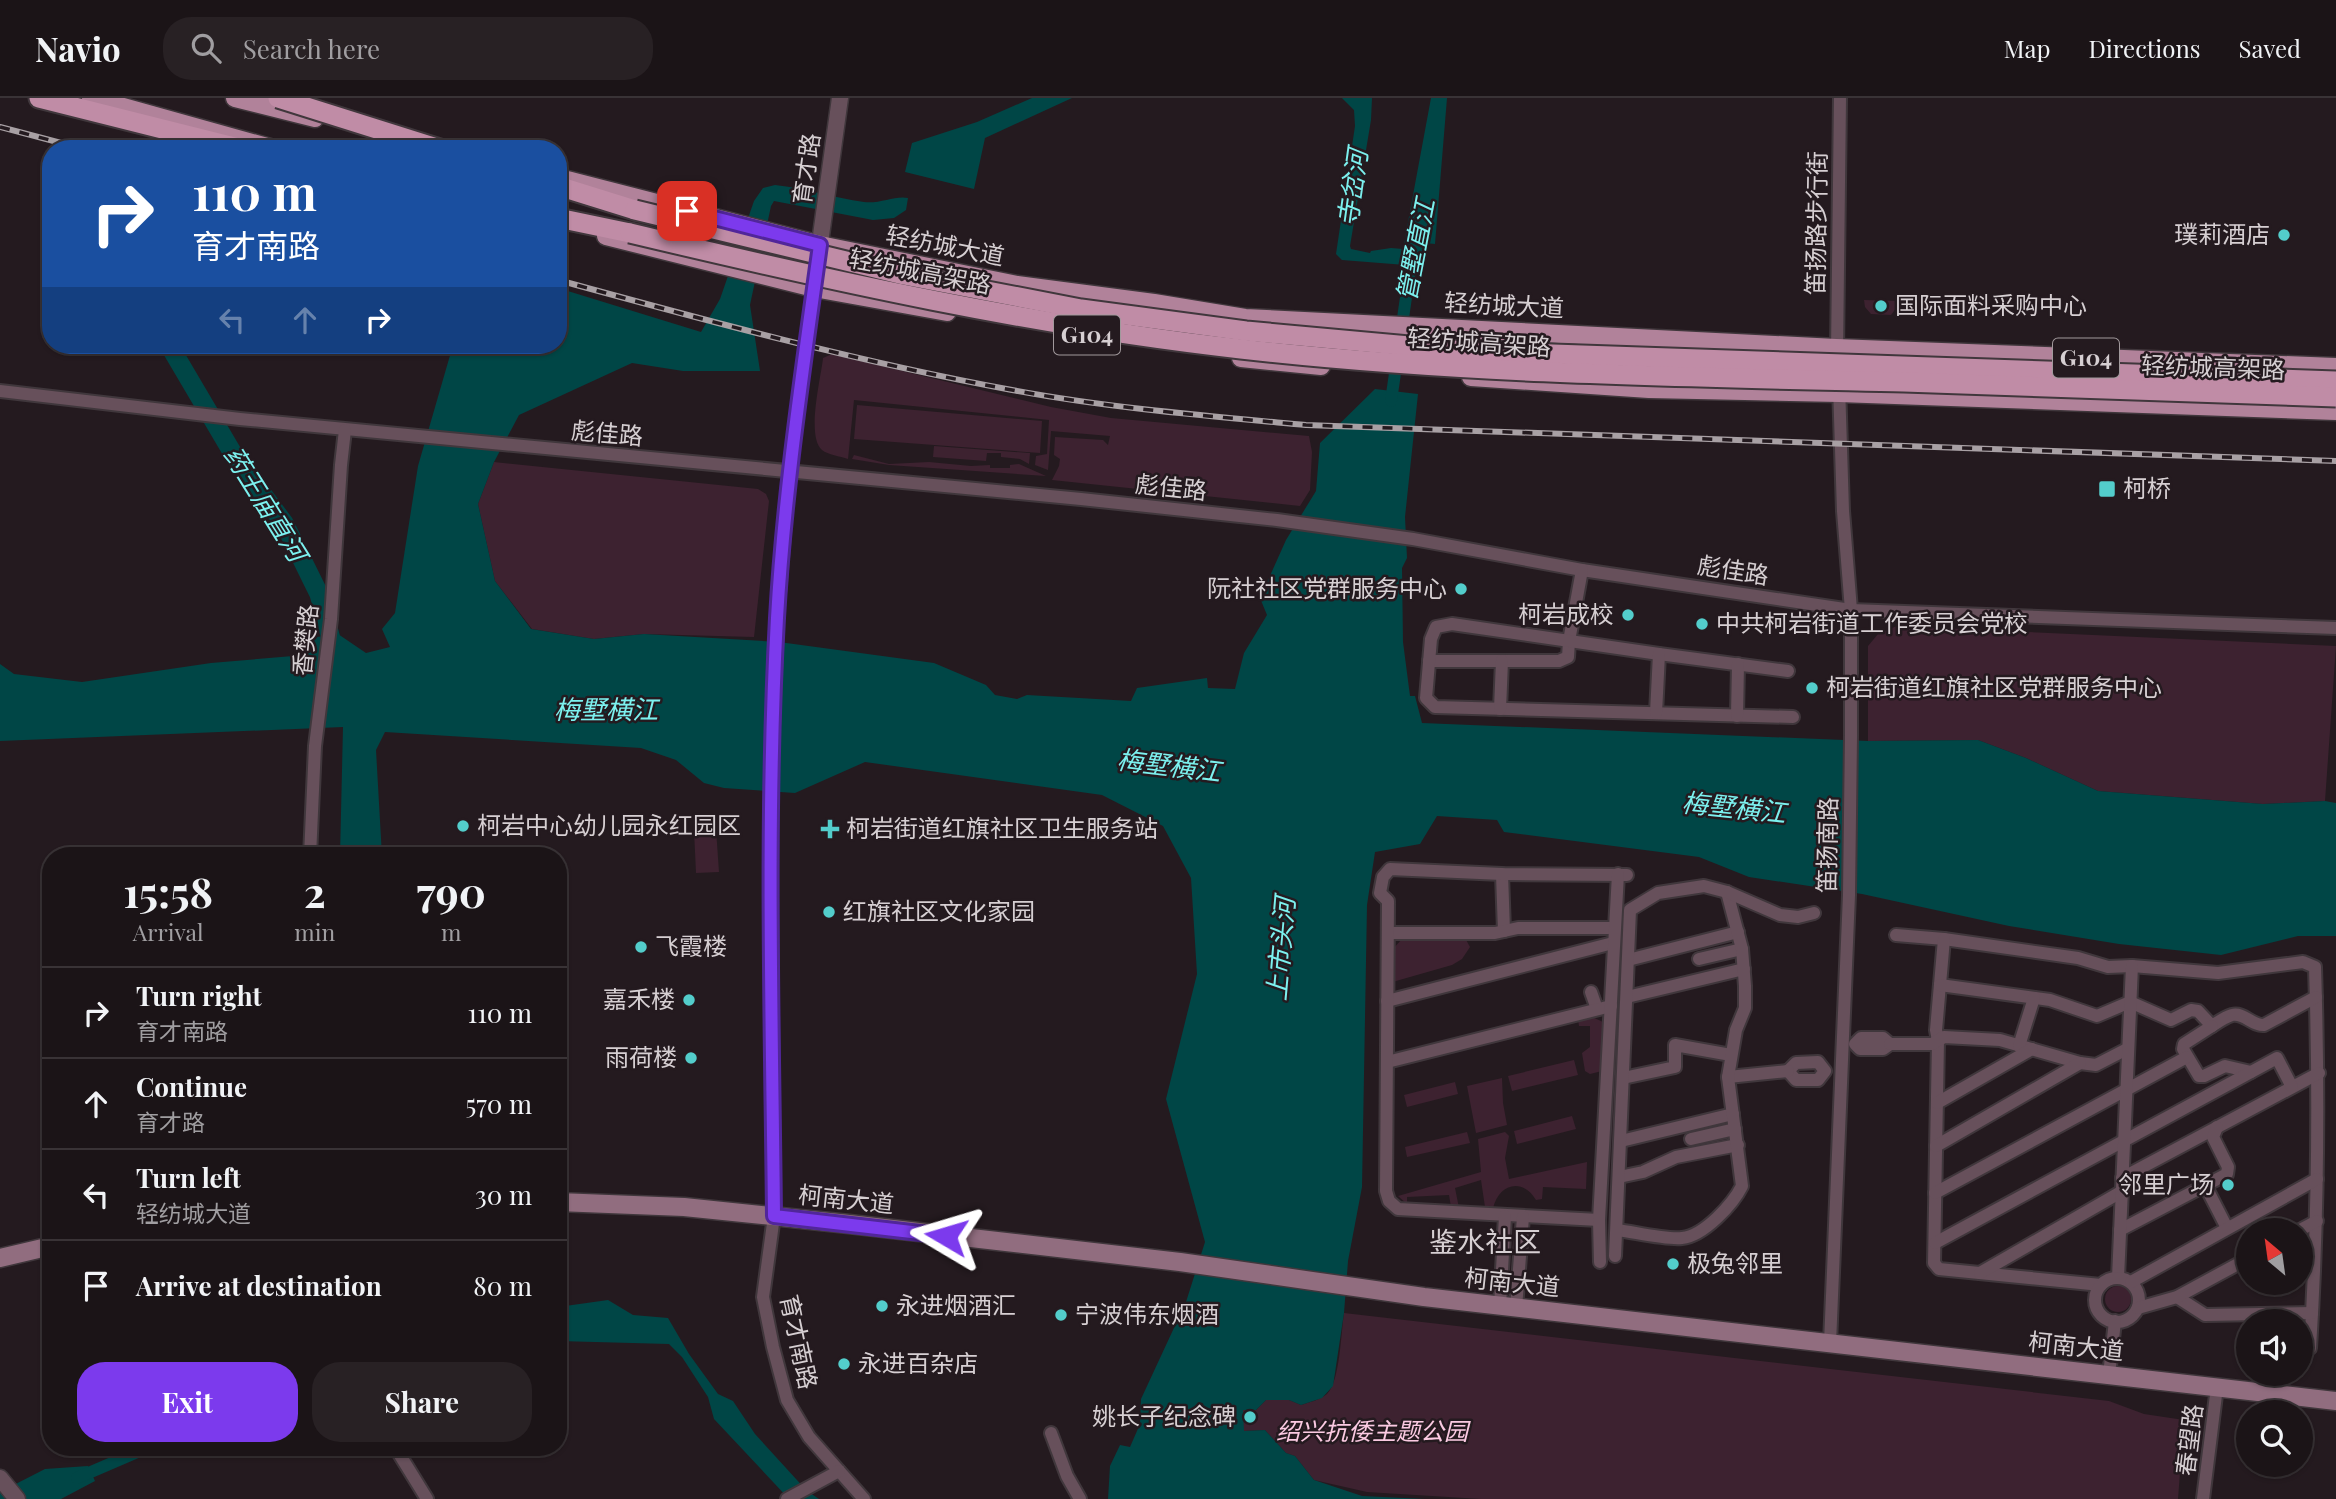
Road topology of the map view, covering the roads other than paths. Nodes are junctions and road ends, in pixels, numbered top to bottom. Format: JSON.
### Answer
{"nodes":[{"id":1,"x":39,"y":98,"type":"edge"},
{"id":2,"x":91,"y":98,"type":"edge"},
{"id":3,"x":235,"y":98,"type":"edge"},
{"id":4,"x":278,"y":98,"type":"edge"},
{"id":5,"x":840,"y":98,"type":"edge"},
{"id":6,"x":1840,"y":98,"type":"edge"},
{"id":7,"x":206,"y":140,"type":"edge"},
{"id":8,"x":242,"y":140,"type":"edge"},
{"id":9,"x":404,"y":140,"type":"edge"},
{"id":10,"x":411,"y":140,"type":"edge"},
{"id":11,"x":567,"y":180,"type":"edge"},
{"id":12,"x":567,"y":189,"type":"edge"},
{"id":13,"x":567,"y":220,"type":"edge"},
{"id":14,"x":567,"y":226,"type":"edge"},
{"id":15,"x":820,"y":245,"type":"junction"},
{"id":16,"x":814,"y":288,"type":"junction"},
{"id":17,"x":1836,"y":348,"type":"junction"},
{"id":18,"x":2336,"y":367,"type":"edge"},
{"id":19,"x":2336,"y":381,"type":"edge"},
{"id":20,"x":0,"y":390,"type":"edge"},
{"id":21,"x":1839,"y":393,"type":"junction"},
{"id":22,"x":2336,"y":397,"type":"edge"},
{"id":23,"x":2336,"y":411,"type":"edge"},
{"id":24,"x":345,"y":430,"type":"junction"},
{"id":25,"x":789,"y":473,"type":"junction"},
{"id":26,"x":1582,"y":570,"type":"junction"},
{"id":27,"x":1851,"y":610,"type":"junction"},
{"id":28,"x":2336,"y":628,"type":"edge"},
{"id":29,"x":1569,"y":641,"type":"junction"},
{"id":30,"x":1659,"y":654,"type":"junction"},
{"id":31,"x":1429,"y":661,"type":"junction"},
{"id":32,"x":1502,"y":661,"type":"junction"},
{"id":33,"x":1738,"y":664,"type":"junction"},
{"id":34,"x":1788,"y":671,"type":"dead end"},
{"id":35,"x":1500,"y":709,"type":"junction"},
{"id":36,"x":1656,"y":713,"type":"junction"},
{"id":37,"x":1737,"y":716,"type":"junction"},
{"id":38,"x":1793,"y":717,"type":"dead end"},
{"id":39,"x":310,"y":847,"type":"edge"},
{"id":40,"x":1503,"y":874,"type":"junction"},
{"id":41,"x":1727,"y":892,"type":"junction"},
{"id":42,"x":1814,"y":913,"type":"dead end"},
{"id":43,"x":1614,"y":928,"type":"junction"},
{"id":44,"x":1504,"y":931,"type":"junction"},
{"id":45,"x":1738,"y":932,"type":"junction"},
{"id":46,"x":1388,"y":933,"type":"junction"},
{"id":47,"x":1896,"y":935,"type":"dead end"},
{"id":48,"x":1944,"y":939,"type":"junction"},
{"id":49,"x":1613,"y":943,"type":"junction"},
{"id":50,"x":1742,"y":949,"type":"junction"},
{"id":51,"x":1699,"y":959,"type":"dead end"},
{"id":52,"x":1628,"y":960,"type":"junction"},
{"id":53,"x":2132,"y":966,"type":"junction"},
{"id":54,"x":1744,"y":969,"type":"junction"},
{"id":55,"x":1940,"y":985,"type":"junction"},
{"id":56,"x":1591,"y":992,"type":"dead end"},
{"id":57,"x":1626,"y":998,"type":"junction"},
{"id":58,"x":2034,"y":998,"type":"junction"},
{"id":59,"x":2316,"y":998,"type":"junction"},
{"id":60,"x":1387,"y":1001,"type":"junction"},
{"id":61,"x":2130,"y":1002,"type":"junction"},
{"id":62,"x":1611,"y":1006,"type":"junction"},
{"id":63,"x":1597,"y":1009,"type":"junction"},
{"id":64,"x":2212,"y":1026,"type":"junction"},
{"id":65,"x":1938,"y":1041,"type":"junction"},
{"id":66,"x":1849,"y":1044,"type":"junction"},
{"id":67,"x":2025,"y":1048,"type":"junction"},
{"id":68,"x":2127,"y":1049,"type":"junction"},
{"id":69,"x":1731,"y":1055,"type":"junction"},
{"id":70,"x":2187,"y":1057,"type":"junction"},
{"id":71,"x":1387,"y":1062,"type":"junction"},
{"id":72,"x":2080,"y":1063,"type":"junction"},
{"id":73,"x":1842,"y":1071,"type":"junction"},
{"id":74,"x":2251,"y":1072,"type":"junction"},
{"id":75,"x":2319,"y":1073,"type":"junction"},
{"id":76,"x":1728,"y":1077,"type":"junction"},
{"id":77,"x":1623,"y":1078,"type":"junction"},
{"id":78,"x":2292,"y":1087,"type":"junction"},
{"id":79,"x":2126,"y":1089,"type":"junction"},
{"id":80,"x":1937,"y":1103,"type":"junction"},
{"id":81,"x":1733,"y":1114,"type":"junction"},
{"id":82,"x":2217,"y":1127,"type":"junction"},
{"id":83,"x":1735,"y":1129,"type":"junction"},
{"id":84,"x":1690,"y":1139,"type":"dead end"},
{"id":85,"x":2124,"y":1139,"type":"junction"},
{"id":86,"x":1621,"y":1140,"type":"junction"},
{"id":87,"x":1738,"y":1145,"type":"junction"},
{"id":88,"x":1936,"y":1146,"type":"junction"},
{"id":89,"x":1619,"y":1177,"type":"junction"},
{"id":90,"x":2122,"y":1178,"type":"junction"},
{"id":91,"x":2317,"y":1179,"type":"junction"},
{"id":92,"x":2205,"y":1185,"type":"junction"},
{"id":93,"x":2121,"y":1192,"type":"junction"},
{"id":94,"x":1935,"y":1193,"type":"junction"},
{"id":95,"x":567,"y":1202,"type":"edge"},
{"id":96,"x":774,"y":1216,"type":"junction"},
{"id":97,"x":1505,"y":1216,"type":"junction"},
{"id":98,"x":1523,"y":1217,"type":"junction"},
{"id":99,"x":1599,"y":1220,"type":"junction"},
{"id":100,"x":2317,"y":1221,"type":"junction"},
{"id":101,"x":2314,"y":1223,"type":"edge"},
{"id":102,"x":2227,"y":1228,"type":"junction"},
{"id":103,"x":1617,"y":1230,"type":"junction"},
{"id":104,"x":2120,"y":1230,"type":"junction"},
{"id":105,"x":1935,"y":1243,"type":"junction"},
{"id":106,"x":42,"y":1248,"type":"edge"},
{"id":107,"x":1615,"y":1256,"type":"dead end"},
{"id":108,"x":0,"y":1258,"type":"edge"},
{"id":109,"x":1600,"y":1262,"type":"dead end"},
{"id":110,"x":2236,"y":1265,"type":"edge"},
{"id":111,"x":1980,"y":1273,"type":"junction"},
{"id":112,"x":2118,"y":1278,"type":"junction"},
{"id":113,"x":2131,"y":1282,"type":"junction"},
{"id":114,"x":2101,"y":1285,"type":"junction"},
{"id":115,"x":2177,"y":1297,"type":"junction"},
{"id":116,"x":1508,"y":1307,"type":"junction"},
{"id":117,"x":2138,"y":1308,"type":"junction"},
{"id":118,"x":2312,"y":1309,"type":"edge"},
{"id":119,"x":2236,"y":1314,"type":"edge"},
{"id":120,"x":2115,"y":1321,"type":"junction"},
{"id":121,"x":1830,"y":1343,"type":"junction"},
{"id":122,"x":2109,"y":1375,"type":"junction"},
{"id":123,"x":2217,"y":1387,"type":"junction"},
{"id":124,"x":2336,"y":1401,"type":"edge"},
{"id":125,"x":1051,"y":1433,"type":"dead end"},
{"id":126,"x":401,"y":1456,"type":"edge"},
{"id":127,"x":839,"y":1471,"type":"junction"},
{"id":128,"x":0,"y":1478,"type":"edge"},
{"id":129,"x":17,"y":1499,"type":"edge"},
{"id":130,"x":427,"y":1499,"type":"edge"},
{"id":131,"x":787,"y":1499,"type":"edge"},
{"id":132,"x":864,"y":1499,"type":"edge"},
{"id":133,"x":1080,"y":1499,"type":"edge"},
{"id":134,"x":2203,"y":1499,"type":"edge"}],
"edges":[{"from":1,"to":7,"type":"highway"},
{"from":2,"to":8,"type":"main road"},
{"from":3,"to":9,"type":"main road"},
{"from":4,"to":10,"type":"highway","bridge":true},
{"from":5,"to":15,"type":"street","name":"育才路"},
{"from":6,"to":17,"type":"street","name":"笛扬路步行街"},
{"from":11,"to":15,"type":"main road","name":"轻纺城大道","number":"G104"},
{"from":12,"to":19,"type":"highway","name":"轻纺城高架路","bridge":true},
{"from":13,"to":22,"type":"highway","name":"轻纺城高架路","bridge":true},
{"from":14,"to":16,"type":"main road","number":"G104"},
{"from":15,"to":16,"type":"street","name":"育才路"},
{"from":15,"to":17,"type":"main road","name":"轻纺城大道","number":"G104"},
{"from":16,"to":21,"type":"main road","number":"G104"},
{"from":16,"to":25,"type":"street","name":"育才南路"},
{"from":17,"to":18,"type":"main road","name":"轻纺城大道","number":"G104"},
{"from":17,"to":21,"type":"street","name":"笛扬南路"},
{"from":20,"to":24,"type":"street","name":"彪佳路"},
{"from":21,"to":23,"type":"main road","number":"G104"},
{"from":21,"to":27,"type":"street","name":"笛扬南路"},
{"from":24,"to":25,"type":"street","name":"彪佳路"},
{"from":24,"to":39,"type":"street","name":"香樊路"},
{"from":25,"to":26,"type":"street","name":"彪佳路"},
{"from":25,"to":96,"type":"street","name":"育才南路"},
{"from":26,"to":27,"type":"street","name":"彪佳路"},
{"from":26,"to":29,"type":"street"},
{"from":27,"to":28,"type":"street","name":"彪佳路"},
{"from":27,"to":66,"type":"street","name":"笛扬南路"},
{"from":29,"to":30,"type":"street"},
{"from":29,"to":31,"type":"street"},
{"from":29,"to":32,"type":"street"},
{"from":30,"to":33,"type":"street"},
{"from":30,"to":36,"type":"street"},
{"from":31,"to":32,"type":"street"},
{"from":31,"to":35,"type":"street"},
{"from":32,"to":35,"type":"street"},
{"from":33,"to":34,"type":"street"},
{"from":33,"to":37,"type":"street"},
{"from":35,"to":36,"type":"street"},
{"from":36,"to":37,"type":"street"},
{"from":37,"to":38,"type":"street"},
{"from":40,"to":43,"type":"street"},
{"from":40,"to":44,"type":"street"},
{"from":40,"to":46,"type":"street"},
{"from":41,"to":42,"type":"street"},
{"from":41,"to":45,"type":"street"},
{"from":41,"to":52,"type":"street"},
{"from":43,"to":44,"type":"street"},
{"from":43,"to":49,"type":"street"},
{"from":44,"to":46,"type":"street"},
{"from":45,"to":50,"type":"street"},
{"from":45,"to":52,"type":"street"},
{"from":46,"to":60,"type":"street"},
{"from":47,"to":48,"type":"street"},
{"from":48,"to":53,"type":"street"},
{"from":48,"to":55,"type":"street"},
{"from":49,"to":60,"type":"street"},
{"from":49,"to":62,"type":"street"},
{"from":50,"to":51,"type":"street"},
{"from":50,"to":54,"type":"street"},
{"from":52,"to":57,"type":"street"},
{"from":53,"to":59,"type":"street"},
{"from":53,"to":61,"type":"street"},
{"from":54,"to":57,"type":"street"},
{"from":54,"to":69,"type":"street"},
{"from":55,"to":58,"type":"street"},
{"from":55,"to":65,"type":"street"},
{"from":56,"to":63,"type":"street"},
{"from":57,"to":77,"type":"street"},
{"from":58,"to":61,"type":"street"},
{"from":58,"to":67,"type":"street"},
{"from":59,"to":64,"type":"street"},
{"from":59,"to":75,"type":"street"},
{"from":60,"to":71,"type":"street"},
{"from":61,"to":64,"type":"street"},
{"from":61,"to":68,"type":"street"},
{"from":62,"to":63,"type":"street"},
{"from":62,"to":99,"type":"street"},
{"from":63,"to":71,"type":"street"},
{"from":64,"to":70,"type":"street"},
{"from":65,"to":66,"type":"street"},
{"from":65,"to":67,"type":"street"},
{"from":65,"to":80,"type":"street"},
{"from":66,"to":73,"type":"street","name":"笛扬南路"},
{"from":67,"to":72,"type":"street"},
{"from":67,"to":80,"type":"street"},
{"from":68,"to":72,"type":"street"},
{"from":68,"to":79,"type":"street"},
{"from":69,"to":76,"type":"street"},
{"from":69,"to":77,"type":"street"},
{"from":70,"to":74,"type":"street"},
{"from":70,"to":79,"type":"street"},
{"from":71,"to":97,"type":"street"},
{"from":72,"to":88,"type":"street"},
{"from":73,"to":76,"type":"street"},
{"from":73,"to":121,"type":"street","name":"笛扬南路"},
{"from":74,"to":78,"type":"street"},
{"from":74,"to":85,"type":"street"},
{"from":75,"to":78,"type":"street"},
{"from":75,"to":91,"type":"street"},
{"from":76,"to":81,"type":"street"},
{"from":77,"to":86,"type":"street"},
{"from":78,"to":82,"type":"street"},
{"from":79,"to":85,"type":"street"},
{"from":79,"to":94,"type":"street"},
{"from":80,"to":88,"type":"street"},
{"from":81,"to":83,"type":"street"},
{"from":81,"to":86,"type":"street"},
{"from":82,"to":90,"type":"street"},
{"from":82,"to":92,"type":"street"},
{"from":83,"to":84,"type":"street"},
{"from":83,"to":87,"type":"street"},
{"from":85,"to":90,"type":"street"},
{"from":85,"to":105,"type":"street"},
{"from":86,"to":89,"type":"street"},
{"from":87,"to":89,"type":"street"},
{"from":87,"to":103,"type":"street"},
{"from":88,"to":94,"type":"street"},
{"from":89,"to":103,"type":"street"},
{"from":90,"to":93,"type":"street"},
{"from":91,"to":100,"type":"street"},
{"from":91,"to":102,"type":"street"},
{"from":92,"to":102,"type":"street"},
{"from":92,"to":104,"type":"street"},
{"from":93,"to":104,"type":"street"},
{"from":93,"to":111,"type":"street"},
{"from":94,"to":105,"type":"street"},
{"from":95,"to":96,"type":"main road","name":"柯南大道"},
{"from":96,"to":116,"type":"main road","name":"柯南大道"},
{"from":96,"to":127,"type":"street","name":"育才南路"},
{"from":97,"to":98,"type":"street"},
{"from":97,"to":116,"type":"street"},
{"from":98,"to":99,"type":"street"},
{"from":98,"to":116,"type":"street"},
{"from":99,"to":109,"type":"street"},
{"from":100,"to":101,"type":"street"},
{"from":100,"to":118,"type":"street"},
{"from":102,"to":113,"type":"street"},
{"from":103,"to":107,"type":"street"},
{"from":104,"to":112,"type":"street"},
{"from":105,"to":111,"type":"street"},
{"from":106,"to":108,"type":"main road"},
{"from":110,"to":115,"type":"street"},
{"from":111,"to":114,"type":"street"},
{"from":112,"to":113,"type":"street"},
{"from":112,"to":114,"type":"street"},
{"from":113,"to":117,"type":"street"},
{"from":114,"to":120,"type":"street"},
{"from":115,"to":117,"type":"street"},
{"from":115,"to":119,"type":"street"},
{"from":116,"to":121,"type":"main road","name":"柯南大道"},
{"from":117,"to":120,"type":"street"},
{"from":120,"to":122,"type":"street"},
{"from":121,"to":122,"type":"main road","name":"柯南大道"},
{"from":122,"to":123,"type":"main road","name":"柯南大道"},
{"from":123,"to":124,"type":"main road","name":"柯南大道"},
{"from":123,"to":134,"type":"street","name":"春望路"},
{"from":125,"to":133,"type":"street"},
{"from":126,"to":130,"type":"street"},
{"from":127,"to":131,"type":"street"},
{"from":127,"to":132,"type":"street","name":"育才南路"},
{"from":128,"to":129,"type":"street"}]}
